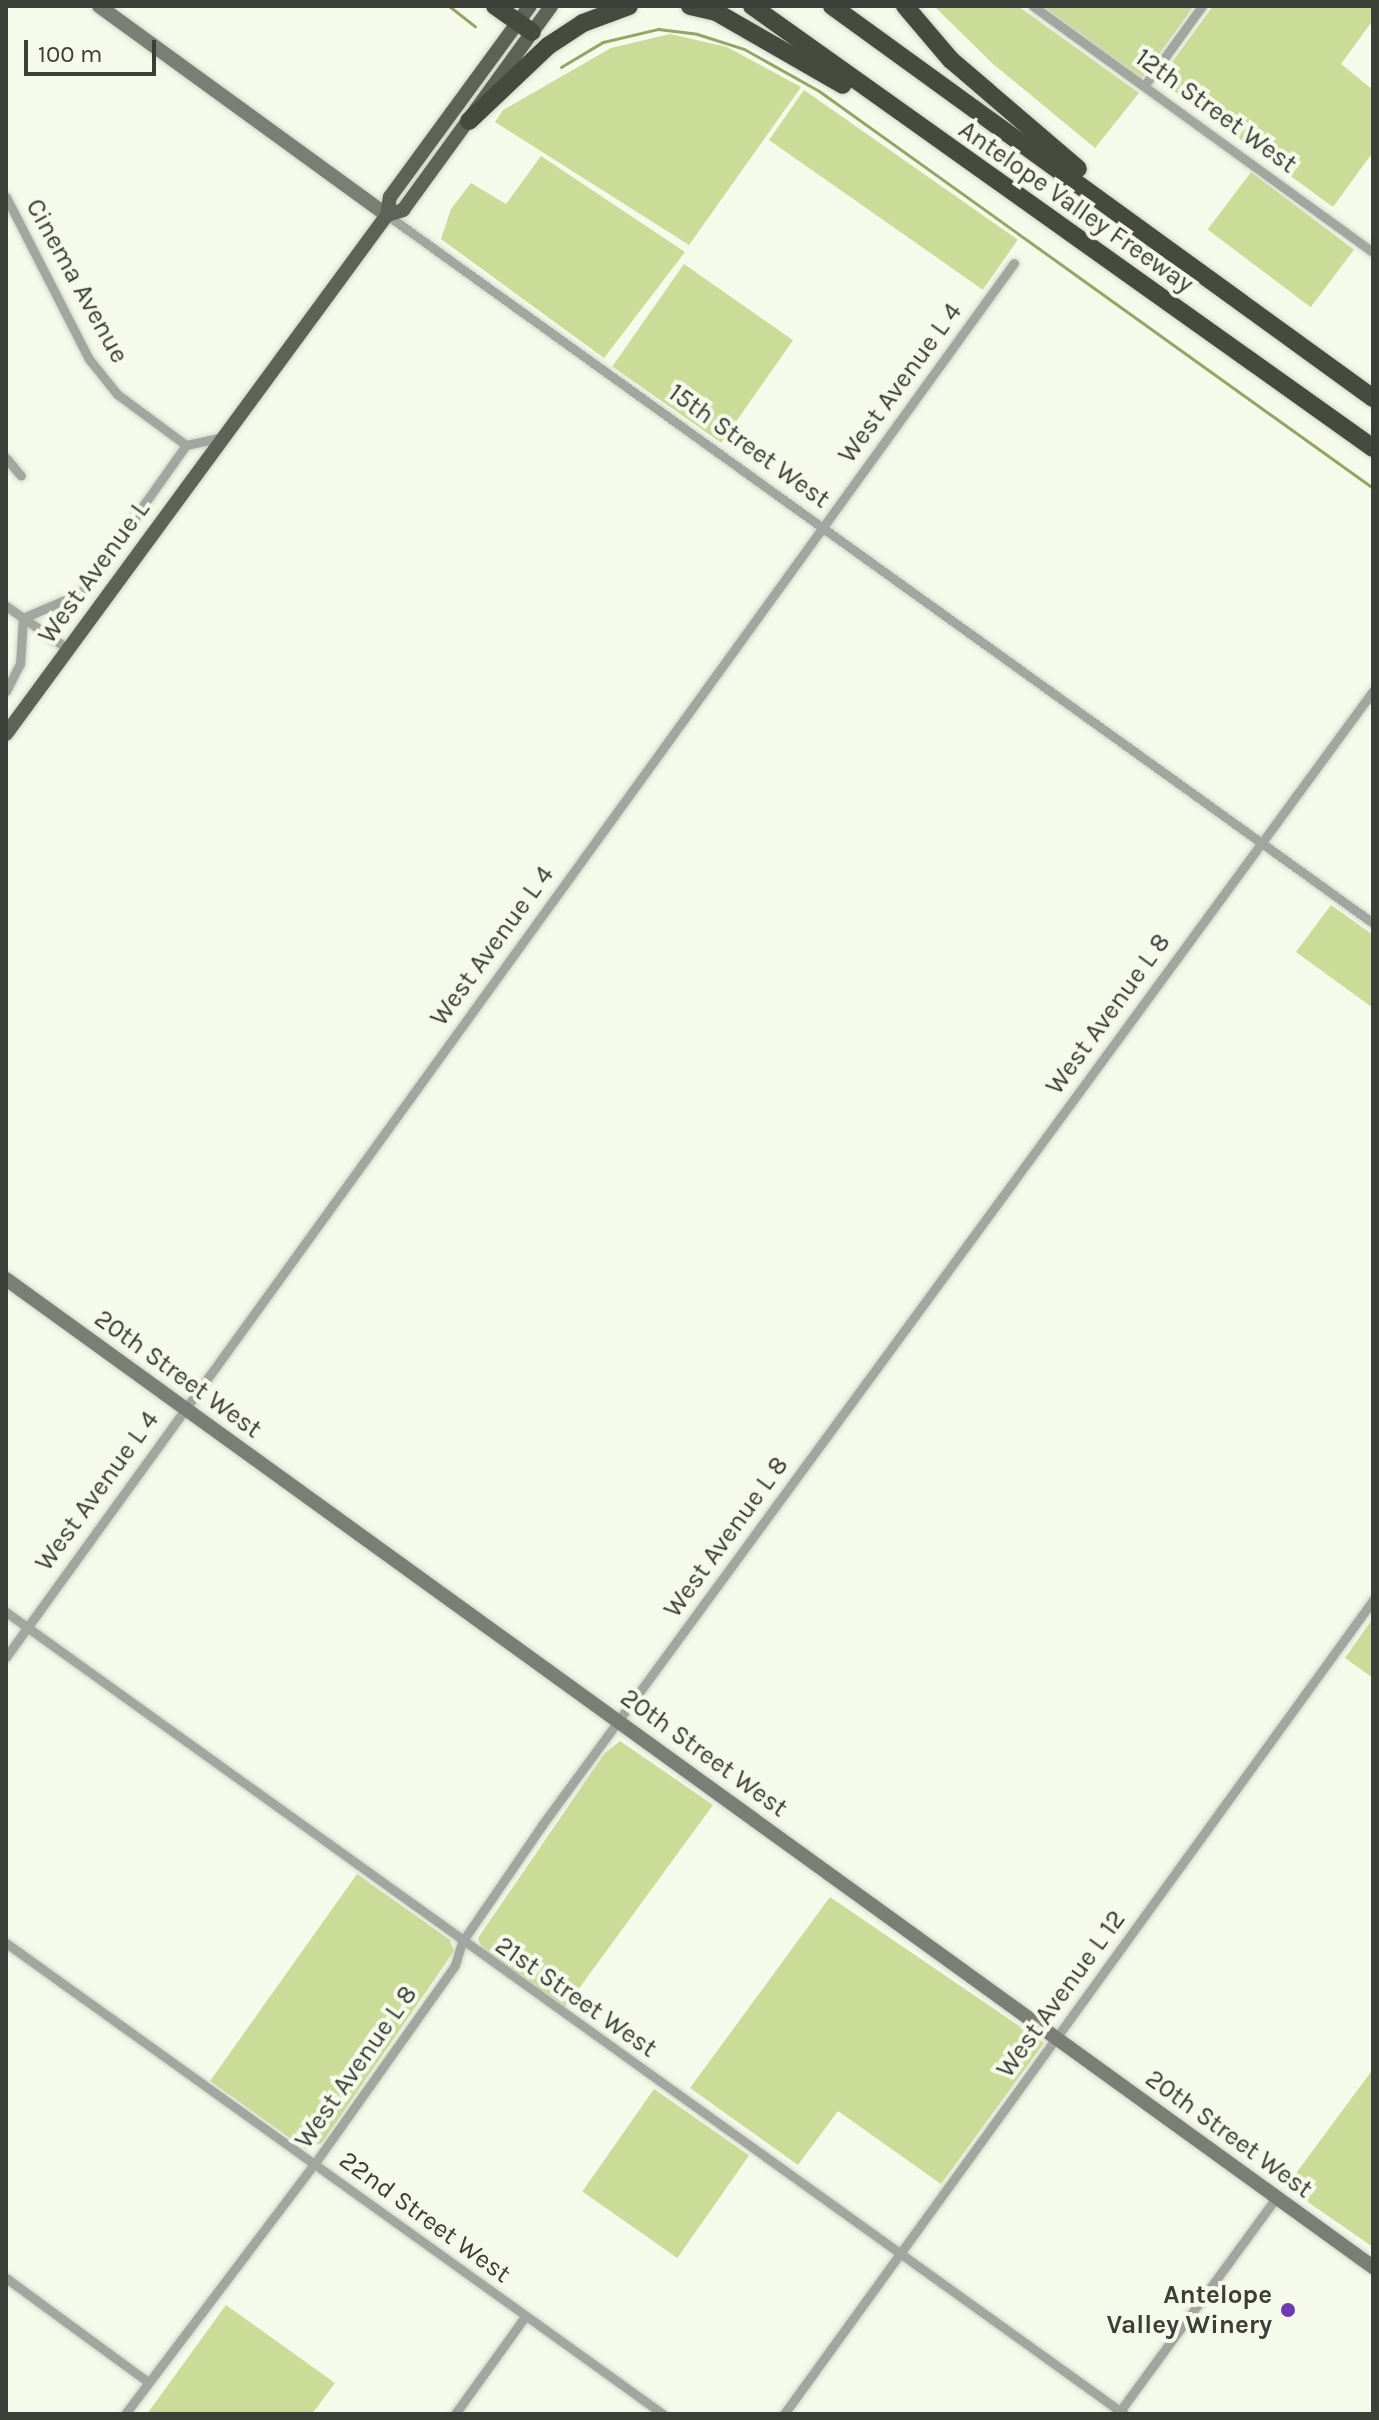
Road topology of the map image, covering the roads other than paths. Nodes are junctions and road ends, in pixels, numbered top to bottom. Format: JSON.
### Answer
{"nodes":[{"id":1,"x":99,"y":6,"type":"edge"},
{"id":2,"x":495,"y":6,"type":"edge"},
{"id":3,"x":530,"y":6,"type":"edge"},
{"id":4,"x":551,"y":6,"type":"edge"},
{"id":5,"x":629,"y":6,"type":"edge"},
{"id":6,"x":690,"y":6,"type":"edge"},
{"id":7,"x":752,"y":6,"type":"edge"},
{"id":8,"x":832,"y":6,"type":"edge"},
{"id":9,"x":905,"y":6,"type":"edge"},
{"id":10,"x":1033,"y":6,"type":"edge"},
{"id":11,"x":1202,"y":6,"type":"edge"},
{"id":12,"x":525,"y":27,"type":"junction"},
{"id":13,"x":1144,"y":86,"type":"junction"},
{"id":14,"x":469,"y":121,"type":"junction"},
{"id":15,"x":925,"y":132,"type":"junction"},
{"id":16,"x":6,"y":197,"type":"edge"},
{"id":17,"x":387,"y":215,"type":"junction"},
{"id":18,"x":1373,"y":252,"type":"edge"},
{"id":19,"x":1181,"y":256,"type":"junction"},
{"id":20,"x":1014,"y":263,"type":"dead end"},
{"id":21,"x":1373,"y":398,"type":"edge"},
{"id":22,"x":220,"y":438,"type":"junction"},
{"id":23,"x":186,"y":445,"type":"junction"},
{"id":24,"x":1373,"y":448,"type":"edge"},
{"id":25,"x":6,"y":458,"type":"edge"},
{"id":26,"x":21,"y":476,"type":"dead end"},
{"id":27,"x":822,"y":528,"type":"junction"},
{"id":28,"x":6,"y":606,"type":"edge"},
{"id":29,"x":23,"y":618,"type":"junction"},
{"id":30,"x":68,"y":649,"type":"junction"},
{"id":31,"x":6,"y":691,"type":"edge"},
{"id":32,"x":1373,"y":691,"type":"edge"},
{"id":33,"x":6,"y":734,"type":"edge"},
{"id":34,"x":1261,"y":842,"type":"junction"},
{"id":35,"x":1373,"y":923,"type":"edge"},
{"id":36,"x":6,"y":1279,"type":"edge"},
{"id":37,"x":184,"y":1408,"type":"junction"},
{"id":38,"x":1373,"y":1600,"type":"edge"},
{"id":39,"x":6,"y":1612,"type":"edge"},
{"id":40,"x":27,"y":1626,"type":"junction"},
{"id":41,"x":6,"y":1657,"type":"edge"},
{"id":42,"x":618,"y":1721,"type":"junction"},
{"id":43,"x":462,"y":1942,"type":"junction"},
{"id":44,"x":6,"y":1943,"type":"edge"},
{"id":45,"x":1056,"y":2037,"type":"junction"},
{"id":46,"x":315,"y":2163,"type":"junction"},
{"id":47,"x":1275,"y":2199,"type":"junction"},
{"id":48,"x":900,"y":2254,"type":"junction"},
{"id":49,"x":1373,"y":2267,"type":"edge"},
{"id":50,"x":6,"y":2278,"type":"edge"},
{"id":51,"x":524,"y":2318,"type":"junction"},
{"id":52,"x":148,"y":2382,"type":"junction"},
{"id":53,"x":1122,"y":2412,"type":"edge"},
{"id":54,"x":125,"y":2414,"type":"edge"},
{"id":55,"x":455,"y":2414,"type":"edge"},
{"id":56,"x":663,"y":2414,"type":"edge"},
{"id":57,"x":784,"y":2414,"type":"edge"}],
"edges":[{"from":1,"to":17,"type":"main road","name":"15th Street West"},
{"from":2,"to":12,"type":"highway"},
{"from":3,"to":12,"type":"main road","name":"West Avenue L"},
{"from":4,"to":12,"type":"main road","name":"West Avenue L"},
{"from":5,"to":14,"type":"highway"},
{"from":6,"to":15,"type":"highway"},
{"from":7,"to":15,"type":"highway","name":"Antelope Valley Freeway"},
{"from":8,"to":19,"type":"highway","name":"Antelope Valley Freeway"},
{"from":9,"to":19,"type":"highway"},
{"from":10,"to":13,"type":"street","name":"12th Street West"},
{"from":11,"to":13,"type":"street"},
{"from":12,"to":14,"type":"main road","name":"West Avenue L"},
{"from":12,"to":17,"type":"main road","name":"West Avenue L"},
{"from":13,"to":18,"type":"street","name":"12th Street West"},
{"from":14,"to":17,"type":"main road","name":"West Avenue L"},
{"from":15,"to":24,"type":"highway","name":"Antelope Valley Freeway"},
{"from":16,"to":23,"type":"street","name":"Cinema Avenue"},
{"from":17,"to":22,"type":"main road","name":"West Avenue L"},
{"from":17,"to":27,"type":"street","name":"15th Street West"},
{"from":19,"to":21,"type":"highway","name":"Antelope Valley Freeway"},
{"from":20,"to":27,"type":"street","name":"West Avenue L 4"},
{"from":22,"to":23,"type":"street"},
{"from":22,"to":30,"type":"main road","name":"West Avenue L"},
{"from":23,"to":29,"type":"street","name":"West Avenue L"},
{"from":25,"to":26,"type":"street"},
{"from":27,"to":34,"type":"street","name":"15th Street West"},
{"from":27,"to":37,"type":"street","name":"West Avenue L 4"},
{"from":28,"to":29,"type":"street"},
{"from":29,"to":30,"type":"street"},
{"from":29,"to":31,"type":"street","name":"West Avenue L"},
{"from":30,"to":33,"type":"main road","name":"West Avenue L"},
{"from":32,"to":34,"type":"street","name":"West Avenue L 8"},
{"from":34,"to":35,"type":"street","name":"15th Street West"},
{"from":34,"to":42,"type":"street","name":"West Avenue L 8"},
{"from":36,"to":37,"type":"main road","name":"20th Street West"},
{"from":37,"to":40,"type":"street","name":"West Avenue L 4"},
{"from":37,"to":42,"type":"main road","name":"20th Street West"},
{"from":38,"to":45,"type":"street","name":"West Avenue L 12"},
{"from":39,"to":40,"type":"street","name":"21st Street West"},
{"from":40,"to":41,"type":"street","name":"West Avenue L 4"},
{"from":40,"to":43,"type":"street","name":"21st Street West"},
{"from":42,"to":43,"type":"street","name":"West Avenue L 8"},
{"from":42,"to":45,"type":"main road","name":"20th Street West"},
{"from":43,"to":46,"type":"street","name":"West Avenue L 8"},
{"from":43,"to":48,"type":"street","name":"21st Street West"},
{"from":44,"to":46,"type":"street","name":"22nd Street West"},
{"from":45,"to":47,"type":"main road","name":"20th Street West"},
{"from":45,"to":48,"type":"street","name":"West Avenue L 12"},
{"from":46,"to":51,"type":"street","name":"22nd Street West"},
{"from":46,"to":52,"type":"street","name":"West Avenue L 8"},
{"from":47,"to":49,"type":"main road","name":"20th Street West"},
{"from":47,"to":53,"type":"street"},
{"from":48,"to":53,"type":"street","name":"21st Street West"},
{"from":48,"to":57,"type":"street","name":"West Avenue L 12"},
{"from":50,"to":52,"type":"street"},
{"from":51,"to":55,"type":"street"},
{"from":51,"to":56,"type":"street","name":"22nd Street West"},
{"from":52,"to":54,"type":"street","name":"West Avenue L 8"}]}
